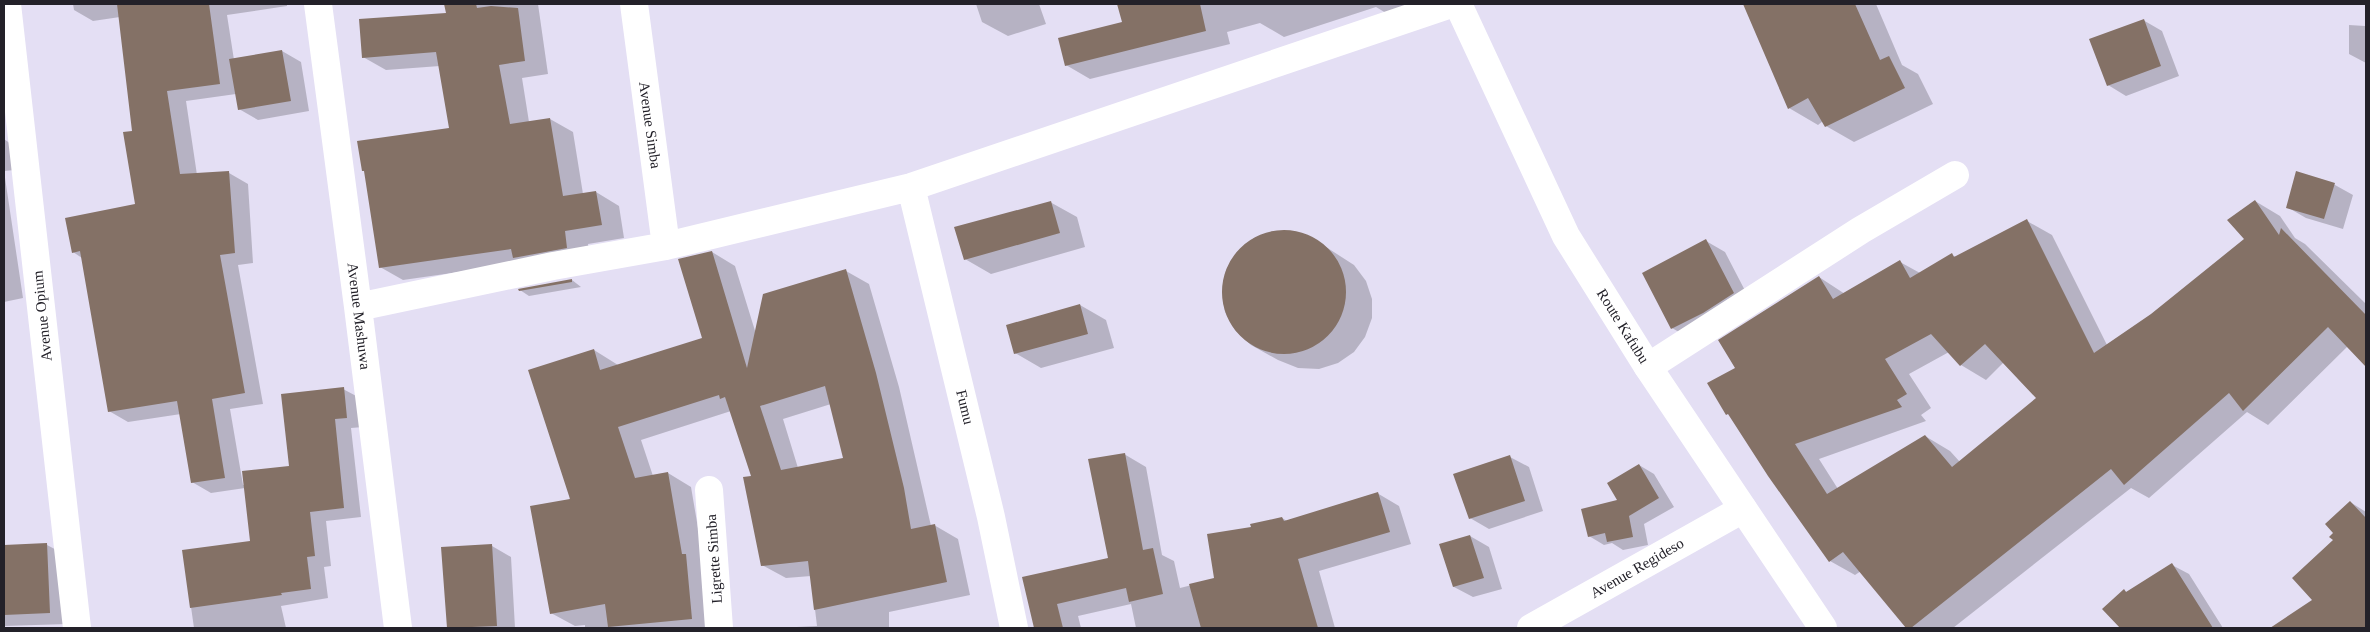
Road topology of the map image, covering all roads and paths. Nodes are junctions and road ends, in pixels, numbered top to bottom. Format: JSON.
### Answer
{"nodes":[{"id":1,"x":7,"y":4,"type":"edge"},
{"id":2,"x":318,"y":4,"type":"edge"},
{"id":3,"x":634,"y":4,"type":"edge"},
{"id":4,"x":1451,"y":4,"type":"edge"},
{"id":5,"x":1458,"y":4,"type":"edge"},
{"id":6,"x":1955,"y":174,"type":"dead end"},
{"id":7,"x":911,"y":187,"type":"junction"},
{"id":8,"x":666,"y":246,"type":"junction"},
{"id":9,"x":358,"y":307,"type":"junction"},
{"id":10,"x":1648,"y":367,"type":"junction"},
{"id":11,"x":709,"y":490,"type":"dead end"},
{"id":12,"x":1742,"y":508,"type":"junction"},
{"id":13,"x":77,"y":628,"type":"edge"},
{"id":14,"x":398,"y":628,"type":"edge"},
{"id":15,"x":719,"y":628,"type":"edge"},
{"id":16,"x":1014,"y":628,"type":"edge"},
{"id":17,"x":1531,"y":628,"type":"edge"},
{"id":18,"x":1823,"y":628,"type":"edge"}],
"edges":[{"from":1,"to":13,"type":"street","name":"Avenue Opium"},
{"from":2,"to":9,"type":"street","name":"Avenue Mashuwa"},
{"from":3,"to":8,"type":"street","name":"Avenue Simba"},
{"from":4,"to":7,"type":"street"},
{"from":5,"to":10,"type":"street","name":"Route Kafubu"},
{"from":6,"to":10,"type":"street"},
{"from":7,"to":8,"type":"street"},
{"from":7,"to":16,"type":"street","name":"Fumu"},
{"from":8,"to":9,"type":"street"},
{"from":9,"to":14,"type":"street","name":"Avenue Mashuwa"},
{"from":10,"to":12,"type":"street","name":"Route Kafubu"},
{"from":11,"to":15,"type":"street","name":"Ligrette Simba"},
{"from":12,"to":17,"type":"street","name":"Avenue Regideso"},
{"from":12,"to":18,"type":"street","name":"Route Kafubu"}]}
